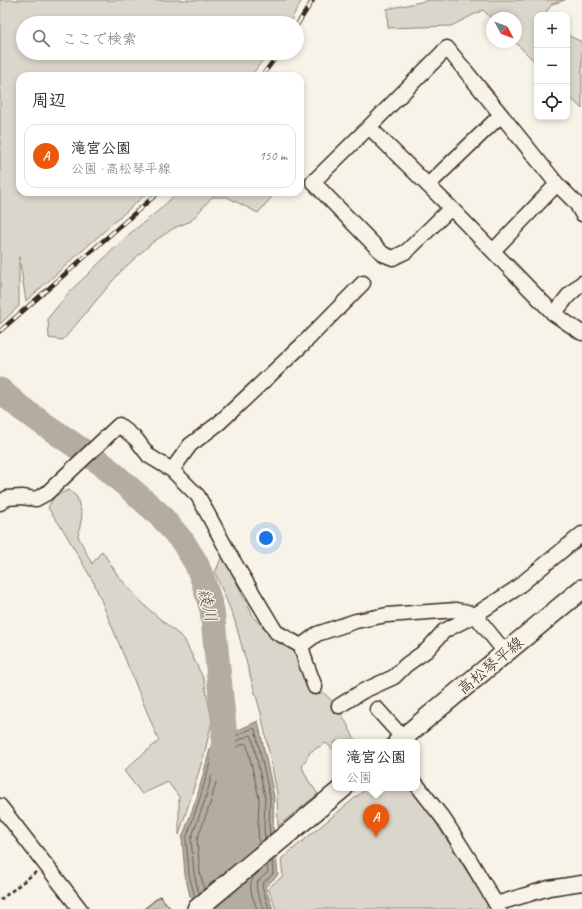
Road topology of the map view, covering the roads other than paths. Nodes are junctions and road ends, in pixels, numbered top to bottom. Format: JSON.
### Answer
{"nodes":[{"id":1,"x":501,"y":115,"type":"junction"},
{"id":2,"x":369,"y":128,"type":"junction"},
{"id":3,"x":557,"y":184,"type":"junction"},
{"id":4,"x":428,"y":185,"type":"junction"},
{"id":5,"x":451,"y":208,"type":"junction"},
{"id":6,"x":582,"y":214,"type":"edge"},
{"id":7,"x":493,"y":251,"type":"junction"},
{"id":8,"x":362,"y":283,"type":"dead end"},
{"id":9,"x":582,"y":283,"type":"edge"},
{"id":10,"x":554,"y":314,"type":"junction"},
{"id":11,"x":582,"y":334,"type":"edge"},
{"id":12,"x":172,"y":470,"type":"junction"},
{"id":13,"x":0,"y":502,"type":"edge"},
{"id":14,"x":582,"y":534,"type":"edge"},
{"id":15,"x":579,"y":595,"type":"edge"},
{"id":16,"x":475,"y":615,"type":"junction"},
{"id":17,"x":302,"y":646,"type":"junction"},
{"id":18,"x":505,"y":652,"type":"junction"},
{"id":19,"x":316,"y":687,"type":"dead end"},
{"id":20,"x":340,"y":706,"type":"dead end"},
{"id":21,"x":377,"y":709,"type":"dead end"},
{"id":22,"x":400,"y":739,"type":"edge"},
{"id":23,"x":402,"y":739,"type":"edge"},
{"id":24,"x":420,"y":789,"type":"edge"},
{"id":25,"x":338,"y":791,"type":"edge"},
{"id":26,"x":0,"y":806,"type":"edge"},
{"id":27,"x":582,"y":882,"type":"edge"},
{"id":28,"x":498,"y":907,"type":"edge"},
{"id":29,"x":80,"y":909,"type":"edge"},
{"id":30,"x":197,"y":909,"type":"edge"}],
"edges":[{"from":1,"to":2,"type":"street"},
{"from":1,"to":3,"type":"street"},
{"from":1,"to":4,"type":"street"},
{"from":2,"to":4,"type":"street"},
{"from":2,"to":5,"type":"street"},
{"from":3,"to":6,"type":"street"},
{"from":3,"to":7,"type":"street"},
{"from":4,"to":5,"type":"street"},
{"from":5,"to":7,"type":"street"},
{"from":7,"to":10,"type":"street"},
{"from":8,"to":12,"type":"street"},
{"from":9,"to":10,"type":"street"},
{"from":10,"to":11,"type":"street"},
{"from":12,"to":13,"type":"street"},
{"from":12,"to":17,"type":"street"},
{"from":14,"to":16,"type":"street"},
{"from":15,"to":18,"type":"main road","name":"高松琴平線"},
{"from":16,"to":17,"type":"street"},
{"from":16,"to":18,"type":"street"},
{"from":16,"to":20,"type":"street"},
{"from":17,"to":19,"type":"street"},
{"from":18,"to":23,"type":"main road","name":"高松琴平線"},
{"from":21,"to":22,"type":"street"},
{"from":24,"to":28,"type":"street"},
{"from":25,"to":30,"type":"main road"},
{"from":26,"to":29,"type":"street"},
{"from":27,"to":28,"type":"street"}]}
